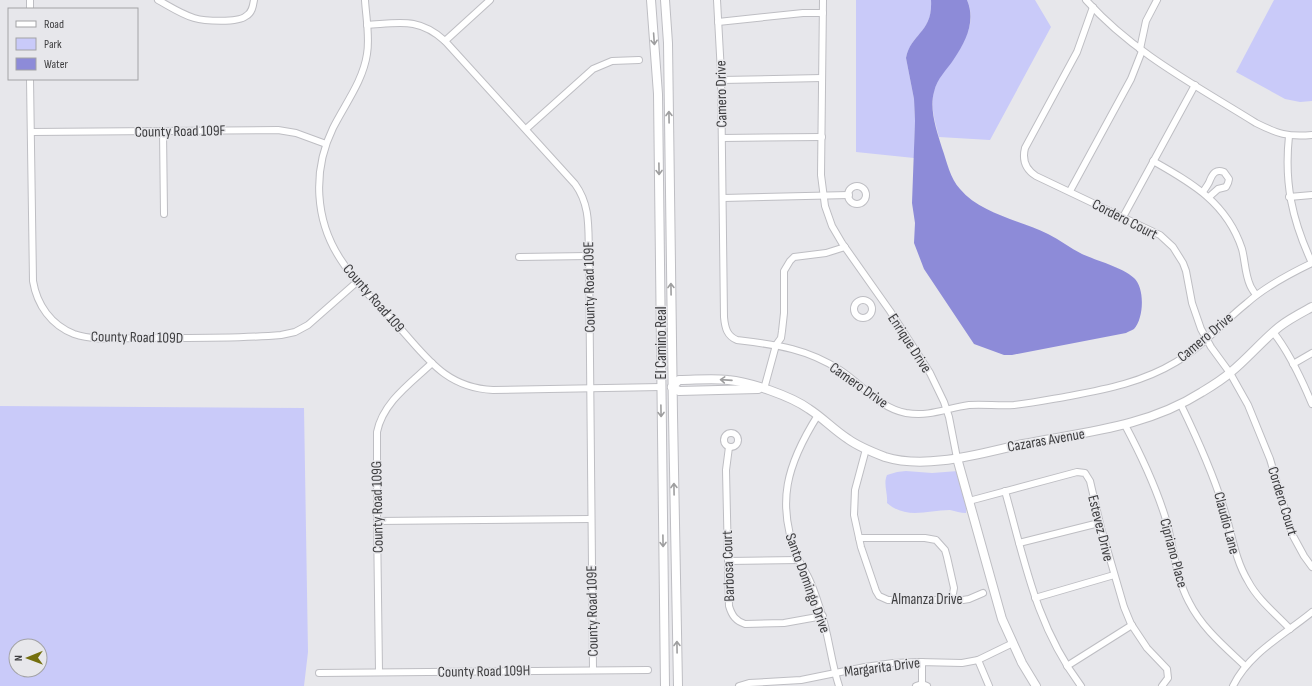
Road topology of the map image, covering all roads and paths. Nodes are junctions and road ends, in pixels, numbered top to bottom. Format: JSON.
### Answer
{"nodes":[{"id":1,"x":158,"y":0,"type":"edge"},
{"id":2,"x":254,"y":0,"type":"edge"},
{"id":3,"x":365,"y":0,"type":"edge"},
{"id":4,"x":490,"y":0,"type":"edge"},
{"id":5,"x":652,"y":0,"type":"edge"},
{"id":6,"x":665,"y":0,"type":"edge"},
{"id":7,"x":717,"y":0,"type":"edge"},
{"id":8,"x":823,"y":0,"type":"edge"},
{"id":9,"x":1157,"y":0,"type":"edge"},
{"id":10,"x":1089,"y":3,"type":"edge"},
{"id":11,"x":823,"y":13,"type":"junction"},
{"id":12,"x":718,"y":22,"type":"junction"},
{"id":13,"x":367,"y":26,"type":"junction"},
{"id":14,"x":445,"y":41,"type":"junction"},
{"id":15,"x":1141,"y":50,"type":"junction"},
{"id":16,"x":639,"y":60,"type":"dead end"},
{"id":17,"x":822,"y":78,"type":"junction"},
{"id":18,"x":30,"y":80,"type":"edge"},
{"id":19,"x":721,"y":80,"type":"junction"},
{"id":20,"x":1195,"y":85,"type":"junction"},
{"id":21,"x":526,"y":129,"type":"junction"},
{"id":22,"x":163,"y":131,"type":"junction"},
{"id":23,"x":31,"y":132,"type":"junction"},
{"id":24,"x":1312,"y":135,"type":"edge"},
{"id":25,"x":1289,"y":136,"type":"junction"},
{"id":26,"x":822,"y":137,"type":"junction"},
{"id":27,"x":722,"y":138,"type":"junction"},
{"id":28,"x":326,"y":144,"type":"junction"},
{"id":29,"x":1153,"y":161,"type":"junction"},
{"id":30,"x":1070,"y":191,"type":"junction"},
{"id":31,"x":1203,"y":192,"type":"junction"},
{"id":32,"x":849,"y":195,"type":"dead end"},
{"id":33,"x":1312,"y":195,"type":"edge"},
{"id":34,"x":823,"y":196,"type":"junction"},
{"id":35,"x":1209,"y":197,"type":"junction"},
{"id":36,"x":1290,"y":197,"type":"junction"},
{"id":37,"x":723,"y":198,"type":"junction"},
{"id":38,"x":164,"y":214,"type":"dead end"},
{"id":39,"x":1123,"y":216,"type":"junction"},
{"id":40,"x":845,"y":247,"type":"junction"},
{"id":41,"x":589,"y":256,"type":"junction"},
{"id":42,"x":519,"y":257,"type":"dead end"},
{"id":43,"x":1312,"y":263,"type":"edge"},
{"id":44,"x":358,"y":281,"type":"junction"},
{"id":45,"x":1256,"y":295,"type":"junction"},
{"id":46,"x":880,"y":296,"type":"junction"},
{"id":47,"x":870,"y":304,"type":"dead end"},
{"id":48,"x":1312,"y":308,"type":"edge"},
{"id":49,"x":1273,"y":332,"type":"junction"},
{"id":50,"x":1206,"y":340,"type":"junction"},
{"id":51,"x":776,"y":345,"type":"junction"},
{"id":52,"x":1312,"y":353,"type":"edge"},
{"id":53,"x":432,"y":363,"type":"junction"},
{"id":54,"x":1293,"y":364,"type":"junction"},
{"id":55,"x":1230,"y":373,"type":"junction"},
{"id":56,"x":661,"y":387,"type":"junction"},
{"id":57,"x":672,"y":387,"type":"junction"},
{"id":58,"x":590,"y":389,"type":"junction"},
{"id":59,"x":764,"y":389,"type":"junction"},
{"id":60,"x":1312,"y":404,"type":"edge"},
{"id":61,"x":1181,"y":405,"type":"junction"},
{"id":62,"x":947,"y":411,"type":"junction"},
{"id":63,"x":818,"y":415,"type":"junction"},
{"id":64,"x":1125,"y":425,"type":"junction"},
{"id":65,"x":729,"y":447,"type":"dead end"},
{"id":66,"x":866,"y":449,"type":"junction"},
{"id":67,"x":958,"y":458,"type":"junction"},
{"id":68,"x":1005,"y":491,"type":"junction"},
{"id":69,"x":969,"y":501,"type":"junction"},
{"id":70,"x":591,"y":519,"type":"junction"},
{"id":71,"x":377,"y":521,"type":"junction"},
{"id":72,"x":1100,"y":523,"type":"junction"},
{"id":73,"x":859,"y":538,"type":"junction"},
{"id":74,"x":1019,"y":543,"type":"junction"},
{"id":75,"x":799,"y":560,"type":"junction"},
{"id":76,"x":728,"y":561,"type":"junction"},
{"id":77,"x":1312,"y":567,"type":"edge"},
{"id":78,"x":1114,"y":575,"type":"junction"},
{"id":79,"x":983,"y":593,"type":"dead end"},
{"id":80,"x":1035,"y":598,"type":"junction"},
{"id":81,"x":952,"y":599,"type":"junction"},
{"id":82,"x":1312,"y":612,"type":"edge"},
{"id":83,"x":823,"y":616,"type":"junction"},
{"id":84,"x":1132,"y":625,"type":"junction"},
{"id":85,"x":1290,"y":629,"type":"junction"},
{"id":86,"x":1013,"y":643,"type":"junction"},
{"id":87,"x":978,"y":660,"type":"junction"},
{"id":88,"x":922,"y":662,"type":"junction"},
{"id":89,"x":1067,"y":666,"type":"junction"},
{"id":90,"x":1245,"y":666,"type":"junction"},
{"id":91,"x":593,"y":670,"type":"junction"},
{"id":92,"x":648,"y":670,"type":"dead end"},
{"id":93,"x":379,"y":672,"type":"junction"},
{"id":94,"x":319,"y":673,"type":"dead end"},
{"id":95,"x":835,"y":674,"type":"junction"},
{"id":96,"x":922,"y":685,"type":"edge"},
{"id":97,"x":665,"y":686,"type":"edge"},
{"id":98,"x":678,"y":686,"type":"edge"},
{"id":99,"x":739,"y":686,"type":"edge"},
{"id":100,"x":839,"y":686,"type":"edge"},
{"id":101,"x":989,"y":686,"type":"edge"},
{"id":102,"x":1036,"y":686,"type":"edge"},
{"id":103,"x":1081,"y":686,"type":"edge"},
{"id":104,"x":1162,"y":686,"type":"edge"},
{"id":105,"x":1233,"y":686,"type":"edge"}],
"edges":[{"from":1,"to":2,"type":"street"},
{"from":3,"to":13,"type":"street","name":"County Road 109"},
{"from":4,"to":14,"type":"street"},
{"from":5,"to":56,"type":"main road","name":"El Camino Real","one_way":true},
{"from":57,"to":6,"type":"main road","name":"El Camino Real","one_way":true},
{"from":7,"to":12,"type":"street","name":"Camero Drive"},
{"from":8,"to":11,"type":"street","name":"Enrique Drive"},
{"from":9,"to":15,"type":"street"},
{"from":10,"to":15,"type":"street"},
{"from":10,"to":30,"type":"street","name":"Cordero Court"},
{"from":11,"to":12,"type":"street"},
{"from":11,"to":17,"type":"street","name":"Enrique Drive"},
{"from":12,"to":19,"type":"street","name":"Camero Drive"},
{"from":13,"to":14,"type":"street","name":"County Road 109E"},
{"from":13,"to":28,"type":"street","name":"County Road 109"},
{"from":14,"to":21,"type":"street","name":"County Road 109E"},
{"from":15,"to":20,"type":"street"},
{"from":15,"to":30,"type":"street"},
{"from":16,"to":21,"type":"street"},
{"from":17,"to":19,"type":"street"},
{"from":17,"to":26,"type":"street","name":"Enrique Drive"},
{"from":18,"to":23,"type":"street","name":"County Road 109D"},
{"from":19,"to":27,"type":"street","name":"Camero Drive"},
{"from":20,"to":25,"type":"street"},
{"from":20,"to":29,"type":"street"},
{"from":21,"to":41,"type":"street","name":"County Road 109E"},
{"from":22,"to":23,"type":"street","name":"County Road 109F"},
{"from":22,"to":28,"type":"street","name":"County Road 109F"},
{"from":22,"to":38,"type":"street"},
{"from":23,"to":44,"type":"street","name":"County Road 109D"},
{"from":24,"to":25,"type":"street"},
{"from":25,"to":36,"type":"street"},
{"from":26,"to":27,"type":"street"},
{"from":26,"to":34,"type":"street","name":"Enrique Drive"},
{"from":27,"to":37,"type":"street","name":"Camero Drive"},
{"from":28,"to":44,"type":"street","name":"County Road 109"},
{"from":29,"to":31,"type":"street"},
{"from":29,"to":39,"type":"street"},
{"from":30,"to":39,"type":"street","name":"Cordero Court"},
{"from":31,"to":35,"type":"street"},
{"from":31,"to":35,"type":"street"},
{"from":32,"to":34,"type":"street"},
{"from":33,"to":36,"type":"street"},
{"from":34,"to":37,"type":"street"},
{"from":34,"to":40,"type":"street","name":"Enrique Drive"},
{"from":35,"to":45,"type":"street"},
{"from":36,"to":43,"type":"street"},
{"from":37,"to":51,"type":"street","name":"Camero Drive"},
{"from":39,"to":50,"type":"street","name":"Cordero Court"},
{"from":40,"to":46,"type":"street","name":"Enrique Drive"},
{"from":40,"to":51,"type":"street"},
{"from":41,"to":42,"type":"street"},
{"from":41,"to":58,"type":"street","name":"County Road 109E"},
{"from":43,"to":45,"type":"street","name":"Camero Drive"},
{"from":44,"to":53,"type":"street","name":"County Road 109"},
{"from":45,"to":50,"type":"street","name":"Camero Drive"},
{"from":46,"to":47,"type":"street"},
{"from":46,"to":62,"type":"street","name":"Enrique Drive"},
{"from":48,"to":49,"type":"main road","name":"Cazaras Avenue"},
{"from":49,"to":54,"type":"street"},
{"from":49,"to":55,"type":"main road","name":"Cazaras Avenue"},
{"from":50,"to":55,"type":"street","name":"Cordero Court"},
{"from":50,"to":62,"type":"street","name":"Camero Drive"},
{"from":51,"to":59,"type":"street"},
{"from":51,"to":62,"type":"street","name":"Camero Drive"},
{"from":52,"to":54,"type":"street"},
{"from":53,"to":58,"type":"street","name":"County Road 109"},
{"from":53,"to":71,"type":"street","name":"County Road 109G"},
{"from":54,"to":60,"type":"street"},
{"from":55,"to":61,"type":"main road","name":"Cazaras Avenue"},
{"from":55,"to":77,"type":"street","name":"Cordero Court"},
{"from":56,"to":57,"type":"main road","name":"Cazaras Avenue"},
{"from":56,"to":58,"type":"street","name":"County Road 109"},
{"from":56,"to":97,"type":"main road","name":"El Camino Real","one_way":true},
{"from":57,"to":59,"type":"main road","name":"Cazaras Avenue"},
{"from":98,"to":57,"type":"main road","name":"El Camino Real","one_way":true},
{"from":58,"to":70,"type":"street","name":"County Road 109E"},
{"from":59,"to":63,"type":"main road","name":"Cazaras Avenue"},
{"from":61,"to":64,"type":"main road","name":"Cazaras Avenue"},
{"from":61,"to":85,"type":"street","name":"Claudio Lane"},
{"from":62,"to":67,"type":"street","name":"Enrique Drive"},
{"from":63,"to":66,"type":"main road","name":"Cazaras Avenue"},
{"from":63,"to":75,"type":"street","name":"Santo Domingo Drive"},
{"from":64,"to":67,"type":"main road","name":"Cazaras Avenue"},
{"from":64,"to":90,"type":"street","name":"Cipriano Place"},
{"from":65,"to":76,"type":"street","name":"Barbosa Court"},
{"from":66,"to":67,"type":"main road","name":"Cazaras Avenue"},
{"from":66,"to":73,"type":"street","name":"Almanza Drive"},
{"from":67,"to":69,"type":"main road","name":"Enrique Drive"},
{"from":68,"to":69,"type":"street","name":"Estevez Drive"},
{"from":68,"to":72,"type":"street","name":"Estevez Drive"},
{"from":68,"to":74,"type":"street"},
{"from":69,"to":86,"type":"main road","name":"Enrique Drive"},
{"from":70,"to":71,"type":"street"},
{"from":70,"to":91,"type":"street","name":"County Road 109E"},
{"from":71,"to":93,"type":"street","name":"County Road 109G"},
{"from":72,"to":74,"type":"street"},
{"from":72,"to":78,"type":"street","name":"Estevez Drive"},
{"from":73,"to":81,"type":"street","name":"Almanza Drive"},
{"from":73,"to":81,"type":"street"},
{"from":74,"to":80,"type":"street"},
{"from":75,"to":76,"type":"street"},
{"from":75,"to":83,"type":"street","name":"Santo Domingo Drive"},
{"from":76,"to":83,"type":"street","name":"Barbosa Court"},
{"from":78,"to":80,"type":"street"},
{"from":78,"to":84,"type":"street","name":"Estevez Drive"},
{"from":79,"to":81,"type":"street","name":"Almanza Drive"},
{"from":80,"to":89,"type":"street"},
{"from":82,"to":85,"type":"street"},
{"from":83,"to":95,"type":"street","name":"Santo Domingo Drive"},
{"from":84,"to":89,"type":"street"},
{"from":84,"to":104,"type":"street","name":"Estevez Drive"},
{"from":85,"to":90,"type":"street"},
{"from":86,"to":87,"type":"street","name":"Margarita Drive"},
{"from":86,"to":102,"type":"main road","name":"Enrique Drive"},
{"from":87,"to":88,"type":"street","name":"Margarita Drive"},
{"from":87,"to":101,"type":"street"},
{"from":88,"to":95,"type":"street","name":"Margarita Drive"},
{"from":88,"to":96,"type":"street"},
{"from":89,"to":103,"type":"street"},
{"from":90,"to":105,"type":"street"},
{"from":91,"to":92,"type":"street","name":"County Road 109H"},
{"from":91,"to":93,"type":"street","name":"County Road 109H"},
{"from":93,"to":94,"type":"street","name":"County Road 109H"},
{"from":95,"to":99,"type":"street","name":"Margarita Drive"},
{"from":95,"to":100,"type":"street","name":"Santo Domingo Drive"}]}
